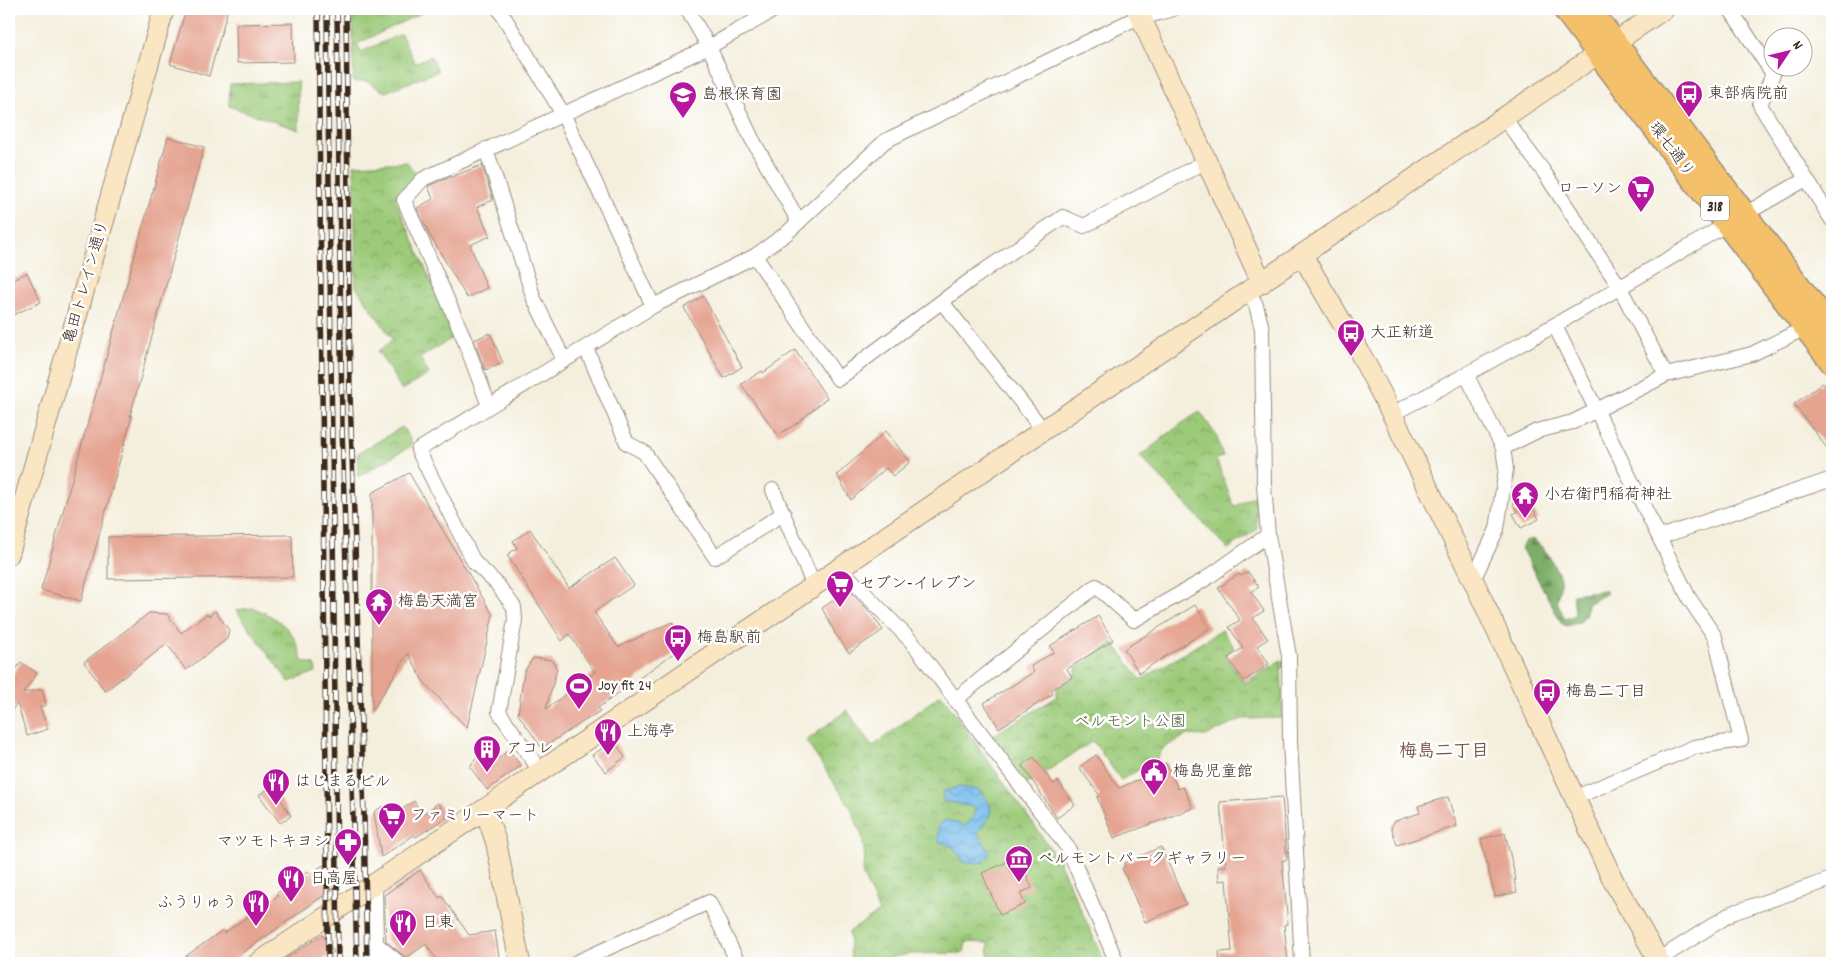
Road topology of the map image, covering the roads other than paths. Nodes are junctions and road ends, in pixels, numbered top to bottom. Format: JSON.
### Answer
{"nodes":[{"id":1,"x":164,"y":9,"type":"edge"},
{"id":2,"x":499,"y":9,"type":"edge"},
{"id":3,"x":686,"y":9,"type":"edge"},
{"id":4,"x":776,"y":9,"type":"edge"},
{"id":5,"x":1174,"y":9,"type":"edge"},
{"id":6,"x":1564,"y":9,"type":"edge"},
{"id":7,"x":1590,"y":9,"type":"edge"},
{"id":8,"x":1664,"y":9,"type":"edge"},
{"id":9,"x":1730,"y":9,"type":"edge"},
{"id":10,"x":1139,"y":14,"type":"edge"},
{"id":11,"x":709,"y":47,"type":"junction"},
{"id":12,"x":1606,"y":48,"type":"junction"},
{"id":13,"x":563,"y":114,"type":"junction"},
{"id":14,"x":1504,"y":118,"type":"junction"},
{"id":15,"x":486,"y":149,"type":"junction"},
{"id":16,"x":1207,"y":161,"type":"junction"},
{"id":17,"x":1806,"y":179,"type":"junction"},
{"id":18,"x":1736,"y":219,"type":"junction"},
{"id":19,"x":1832,"y":220,"type":"edge"},
{"id":20,"x":799,"y":222,"type":"junction"},
{"id":21,"x":1302,"y":255,"type":"junction"},
{"id":22,"x":755,"y":256,"type":"junction"},
{"id":23,"x":1619,"y":286,"type":"junction"},
{"id":24,"x":1255,"y":287,"type":"junction"},
{"id":25,"x":942,"y":302,"type":"junction"},
{"id":26,"x":653,"y":306,"type":"junction"},
{"id":27,"x":1555,"y":326,"type":"junction"},
{"id":28,"x":1805,"y":328,"type":"junction"},
{"id":29,"x":1832,"y":329,"type":"edge"},
{"id":30,"x":586,"y":348,"type":"junction"},
{"id":31,"x":564,"y":360,"type":"junction"},
{"id":32,"x":1832,"y":363,"type":"edge"},
{"id":33,"x":1666,"y":375,"type":"junction"},
{"id":34,"x":1467,"y":376,"type":"junction"},
{"id":35,"x":489,"y":406,"type":"junction"},
{"id":36,"x":1596,"y":409,"type":"junction"},
{"id":37,"x":1392,"y":414,"type":"junction"},
{"id":38,"x":1044,"y":430,"type":"junction"},
{"id":39,"x":1502,"y":448,"type":"junction"},
{"id":40,"x":1832,"y":479,"type":"edge"},
{"id":41,"x":773,"y":490,"type":"dead end"},
{"id":42,"x":784,"y":513,"type":"junction"},
{"id":43,"x":1268,"y":535,"type":"junction"},
{"id":44,"x":1660,"y":537,"type":"junction"},
{"id":45,"x":9,"y":554,"type":"edge"},
{"id":46,"x":840,"y":568,"type":"junction"},
{"id":47,"x":1473,"y":580,"type":"junction"},
{"id":48,"x":814,"y":586,"type":"junction"},
{"id":49,"x":955,"y":700,"type":"junction"},
{"id":50,"x":541,"y":772,"type":"junction"},
{"id":51,"x":1574,"y":798,"type":"junction"},
{"id":52,"x":485,"y":810,"type":"junction"},
{"id":53,"x":1832,"y":879,"type":"edge"},
{"id":54,"x":375,"y":884,"type":"junction"},
{"id":55,"x":376,"y":944,"type":"junction"},
{"id":56,"x":1659,"y":962,"type":"edge"},
{"id":57,"x":258,"y":963,"type":"edge"},
{"id":58,"x":376,"y":963,"type":"edge"},
{"id":59,"x":399,"y":963,"type":"edge"},
{"id":60,"x":520,"y":963,"type":"edge"},
{"id":61,"x":575,"y":963,"type":"edge"},
{"id":62,"x":738,"y":963,"type":"edge"},
{"id":63,"x":1117,"y":963,"type":"edge"},
{"id":64,"x":1302,"y":963,"type":"edge"}],
"edges":[{"from":1,"to":45,"type":"street","name":"亀田トレイン通り"},
{"from":2,"to":13,"type":"street"},
{"from":3,"to":11,"type":"street"},
{"from":4,"to":11,"type":"street"},
{"from":5,"to":10,"type":"street"},
{"from":6,"to":12,"type":"main road","name":"環七通り","number":"318"},
{"from":7,"to":12,"type":"main road","name":"環七通り","number":"318"},
{"from":8,"to":12,"type":"street"},
{"from":9,"to":17,"type":"street"},
{"from":10,"to":16,"type":"street"},
{"from":10,"to":20,"type":"street"},
{"from":11,"to":13,"type":"street"},
{"from":11,"to":20,"type":"street"},
{"from":12,"to":14,"type":"street"},
{"from":12,"to":18,"type":"main road","name":"環七通り","number":"318"},
{"from":13,"to":15,"type":"street"},
{"from":13,"to":26,"type":"street"},
{"from":14,"to":21,"type":"street"},
{"from":14,"to":23,"type":"street"},
{"from":15,"to":31,"type":"street"},
{"from":15,"to":35,"type":"street"},
{"from":16,"to":24,"type":"street"},
{"from":16,"to":25,"type":"street"},
{"from":17,"to":18,"type":"street"},
{"from":17,"to":19,"type":"street"},
{"from":18,"to":23,"type":"street"},
{"from":18,"to":28,"type":"main road","name":"環七通り","number":"318"},
{"from":18,"to":29,"type":"main road","name":"環七通り","number":"318"},
{"from":20,"to":22,"type":"street"},
{"from":21,"to":24,"type":"street"},
{"from":21,"to":37,"type":"street"},
{"from":22,"to":25,"type":"street"},
{"from":22,"to":26,"type":"street"},
{"from":23,"to":27,"type":"street"},
{"from":23,"to":33,"type":"street"},
{"from":24,"to":38,"type":"street"},
{"from":24,"to":43,"type":"street"},
{"from":25,"to":38,"type":"street"},
{"from":26,"to":30,"type":"street"},
{"from":27,"to":34,"type":"street"},
{"from":27,"to":36,"type":"street"},
{"from":28,"to":32,"type":"main road","name":"環七通り","number":"318"},
{"from":28,"to":33,"type":"street"},
{"from":30,"to":31,"type":"street"},
{"from":30,"to":42,"type":"street"},
{"from":31,"to":35,"type":"street"},
{"from":33,"to":36,"type":"street"},
{"from":34,"to":37,"type":"street"},
{"from":34,"to":39,"type":"street"},
{"from":35,"to":50,"type":"street"},
{"from":36,"to":39,"type":"street"},
{"from":36,"to":44,"type":"street"},
{"from":37,"to":47,"type":"street"},
{"from":38,"to":46,"type":"street"},
{"from":39,"to":47,"type":"street"},
{"from":40,"to":44,"type":"street"},
{"from":41,"to":42,"type":"street"},
{"from":42,"to":48,"type":"street"},
{"from":43,"to":49,"type":"street"},
{"from":43,"to":64,"type":"street"},
{"from":44,"to":51,"type":"street"},
{"from":46,"to":48,"type":"street"},
{"from":46,"to":49,"type":"street"},
{"from":47,"to":51,"type":"street"},
{"from":48,"to":50,"type":"street"},
{"from":49,"to":63,"type":"street"},
{"from":50,"to":52,"type":"street"},
{"from":51,"to":56,"type":"street"},
{"from":52,"to":54,"type":"street"},
{"from":52,"to":60,"type":"street"},
{"from":53,"to":56,"type":"street"},
{"from":54,"to":55,"type":"street"},
{"from":54,"to":57,"type":"street"},
{"from":55,"to":58,"type":"street"},
{"from":55,"to":59,"type":"street"},
{"from":61,"to":62,"type":"street"}]}
